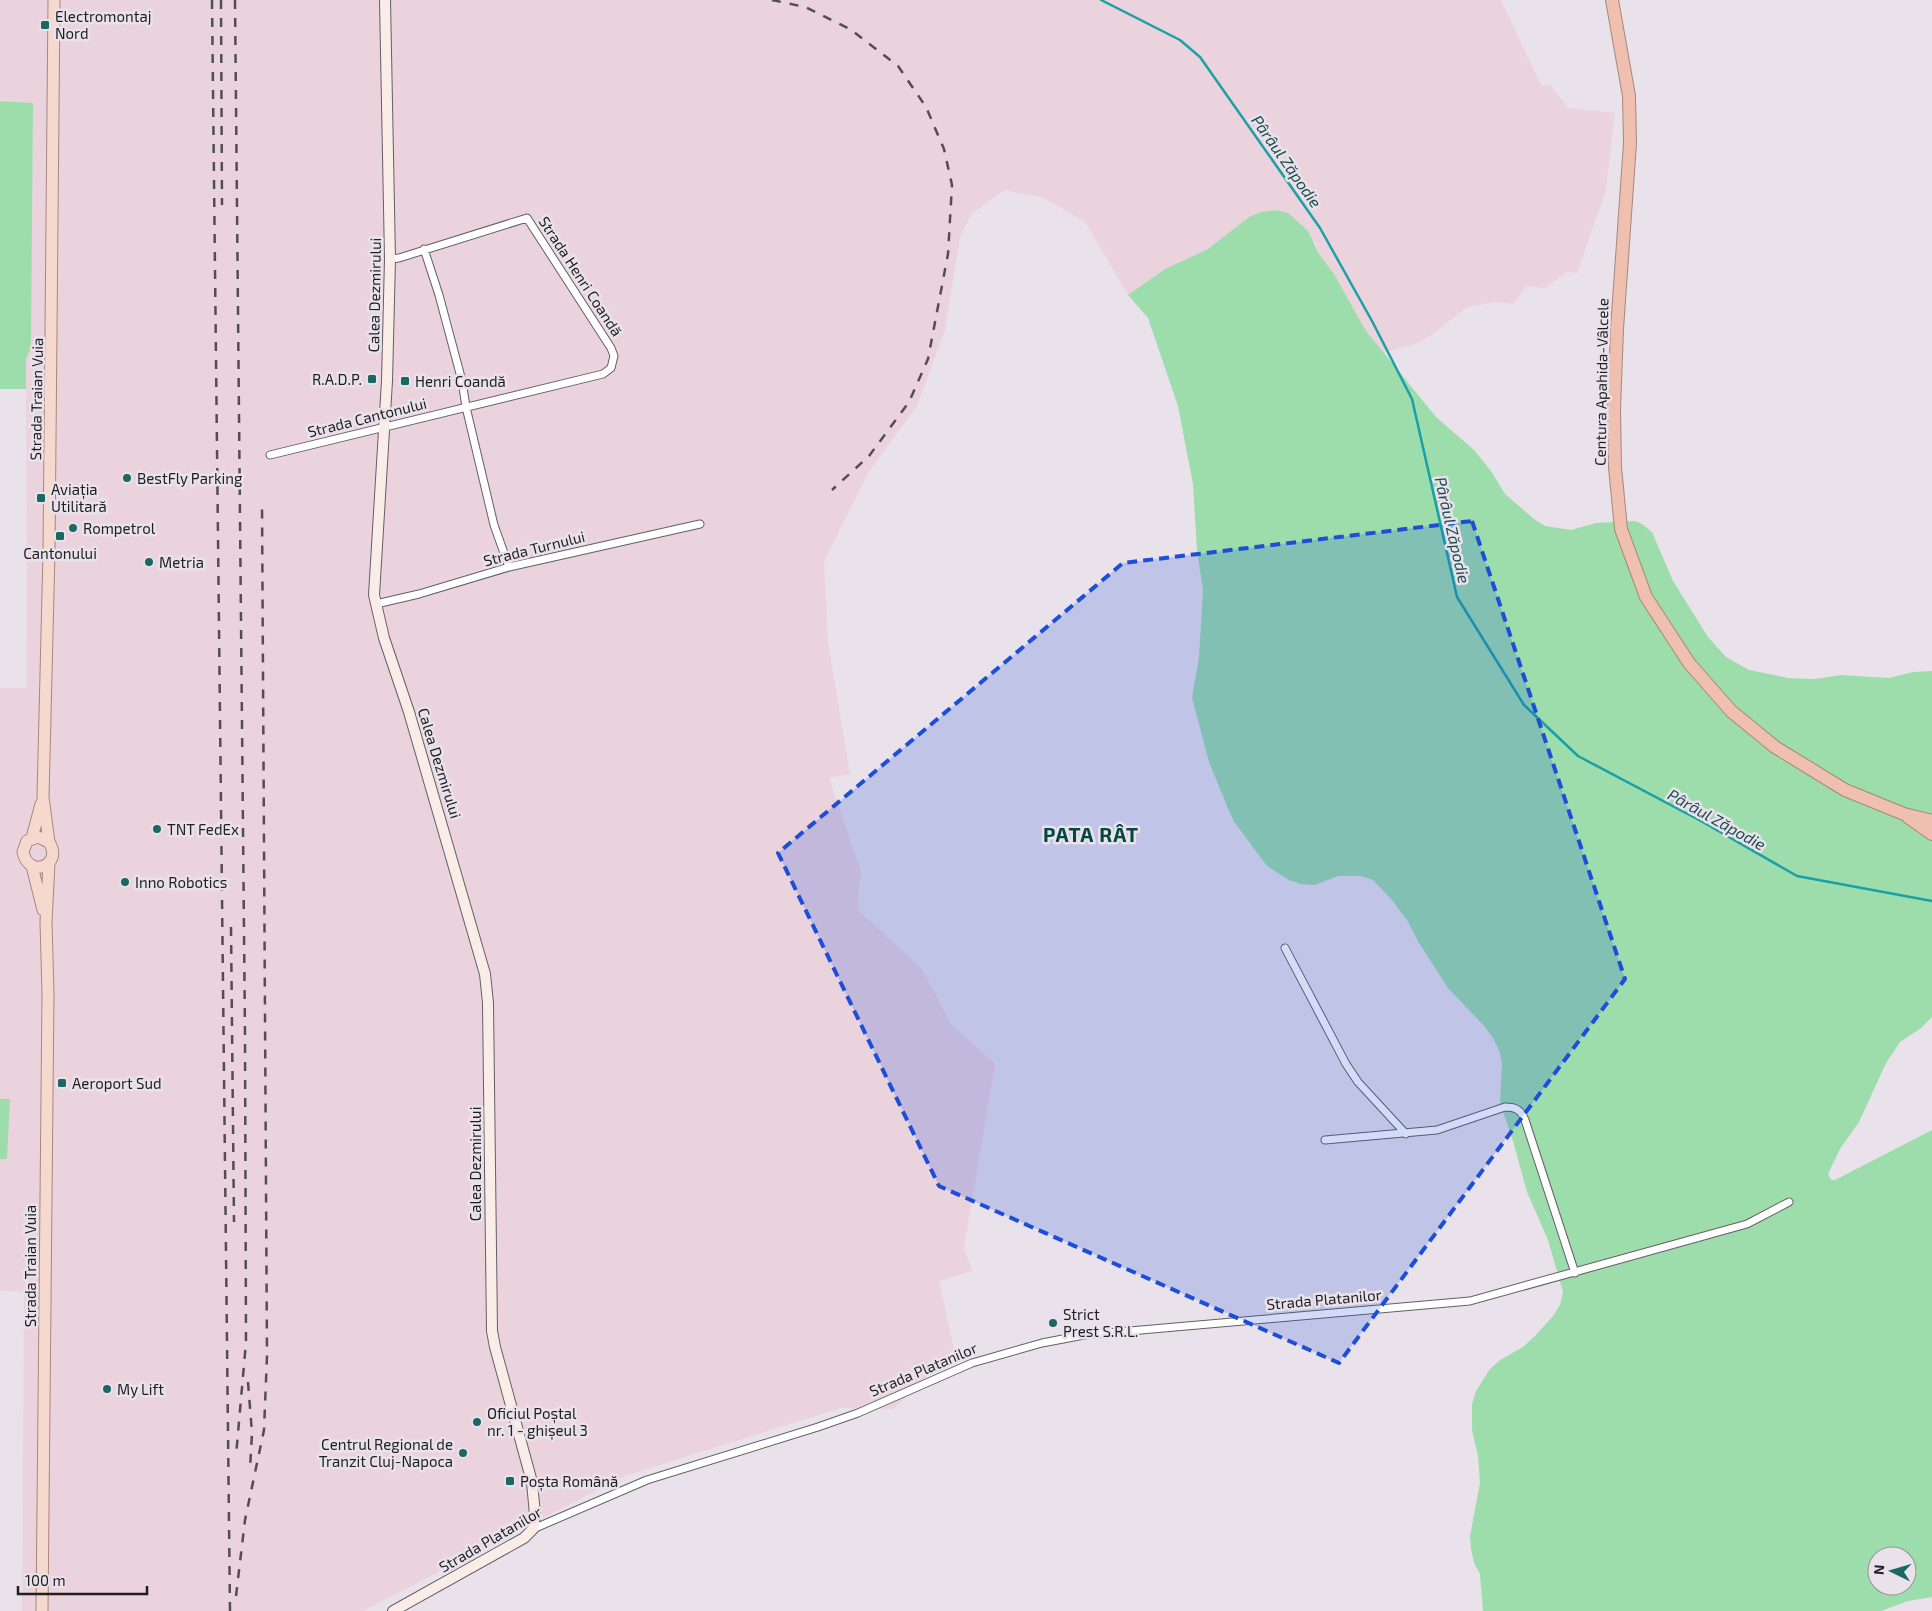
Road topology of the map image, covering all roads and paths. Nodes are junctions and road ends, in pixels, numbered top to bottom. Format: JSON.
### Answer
{"nodes":[{"id":1,"x":54,"y":0,"type":"edge"},
{"id":2,"x":385,"y":0,"type":"edge"},
{"id":3,"x":1612,"y":0,"type":"edge"},
{"id":4,"x":424,"y":249,"type":"junction"},
{"id":5,"x":390,"y":259,"type":"junction"},
{"id":6,"x":603,"y":374,"type":"joint"},
{"id":7,"x":466,"y":407,"type":"junction"},
{"id":8,"x":385,"y":426,"type":"junction"},
{"id":9,"x":270,"y":455,"type":"dead end"},
{"id":10,"x":700,"y":524,"type":"dead end"},
{"id":11,"x":509,"y":567,"type":"junction"},
{"id":12,"x":376,"y":604,"type":"junction"},
{"id":13,"x":43,"y":797,"type":"junction"},
{"id":14,"x":1904,"y":814,"type":"junction"},
{"id":15,"x":1932,"y":821,"type":"edge"},
{"id":16,"x":1932,"y":834,"type":"edge"},
{"id":17,"x":32,"y":838,"type":"junction"},
{"id":18,"x":48,"y":842,"type":"junction"},
{"id":19,"x":49,"y":863,"type":"junction"},
{"id":20,"x":32,"y":866,"type":"junction"},
{"id":21,"x":46,"y":922,"type":"junction"},
{"id":22,"x":1284,"y":948,"type":"dead end"},
{"id":23,"x":1406,"y":1134,"type":"junction"},
{"id":24,"x":1325,"y":1140,"type":"dead end"},
{"id":25,"x":1789,"y":1202,"type":"dead end"},
{"id":26,"x":1575,"y":1273,"type":"junction"},
{"id":27,"x":533,"y":1529,"type":"junction"},
{"id":28,"x":42,"y":1611,"type":"edge"},
{"id":29,"x":393,"y":1611,"type":"edge"}],
"edges":[{"from":1,"to":13,"type":"main road","name":"Strada Traian Vuia"},
{"from":2,"to":5,"type":"main road","name":"Calea Dezmirului"},
{"from":3,"to":14,"type":"highway","name":"Centura Apahida-Vâlcele"},
{"from":4,"to":5,"type":"street"},
{"from":4,"to":6,"type":"street","name":"Strada Henri Coandă"},
{"from":4,"to":7,"type":"street"},
{"from":5,"to":8,"type":"main road","name":"Calea Dezmirului"},
{"from":6,"to":7,"type":"street","name":"Strada Cantonului"},
{"from":7,"to":8,"type":"street","name":"Strada Cantonului"},
{"from":7,"to":11,"type":"street"},
{"from":8,"to":9,"type":"street","name":"Strada Cantonului"},
{"from":8,"to":12,"type":"main road","name":"Calea Dezmirului"},
{"from":10,"to":11,"type":"street","name":"Strada Turnului"},
{"from":11,"to":12,"type":"street","name":"Strada Turnului"},
{"from":12,"to":27,"type":"main road","name":"Calea Dezmirului"},
{"from":13,"to":17,"type":"main road","name":"Strada Traian Vuia"},
{"from":13,"to":18,"type":"main road","name":"Strada Traian Vuia"},
{"from":14,"to":15,"type":"highway","name":"Centura Apahida-Vâlcele"},
{"from":14,"to":16,"type":"highway"},
{"from":17,"to":18,"type":"main road"},
{"from":17,"to":20,"type":"main road","name":"Strada Traian Vuia"},
{"from":18,"to":19,"type":"main road","name":"Strada Traian Vuia"},
{"from":19,"to":20,"type":"main road"},
{"from":19,"to":21,"type":"main road","name":"Strada Traian Vuia"},
{"from":20,"to":21,"type":"main road","name":"Strada Traian Vuia"},
{"from":21,"to":28,"type":"main road","name":"Strada Traian Vuia"},
{"from":22,"to":23,"type":"street"},
{"from":23,"to":24,"type":"street"},
{"from":23,"to":26,"type":"street"},
{"from":25,"to":26,"type":"street","name":"Strada Platanilor"},
{"from":26,"to":27,"type":"street","name":"Strada Platanilor"},
{"from":27,"to":29,"type":"main road","name":"Strada Platanilor"}]}
